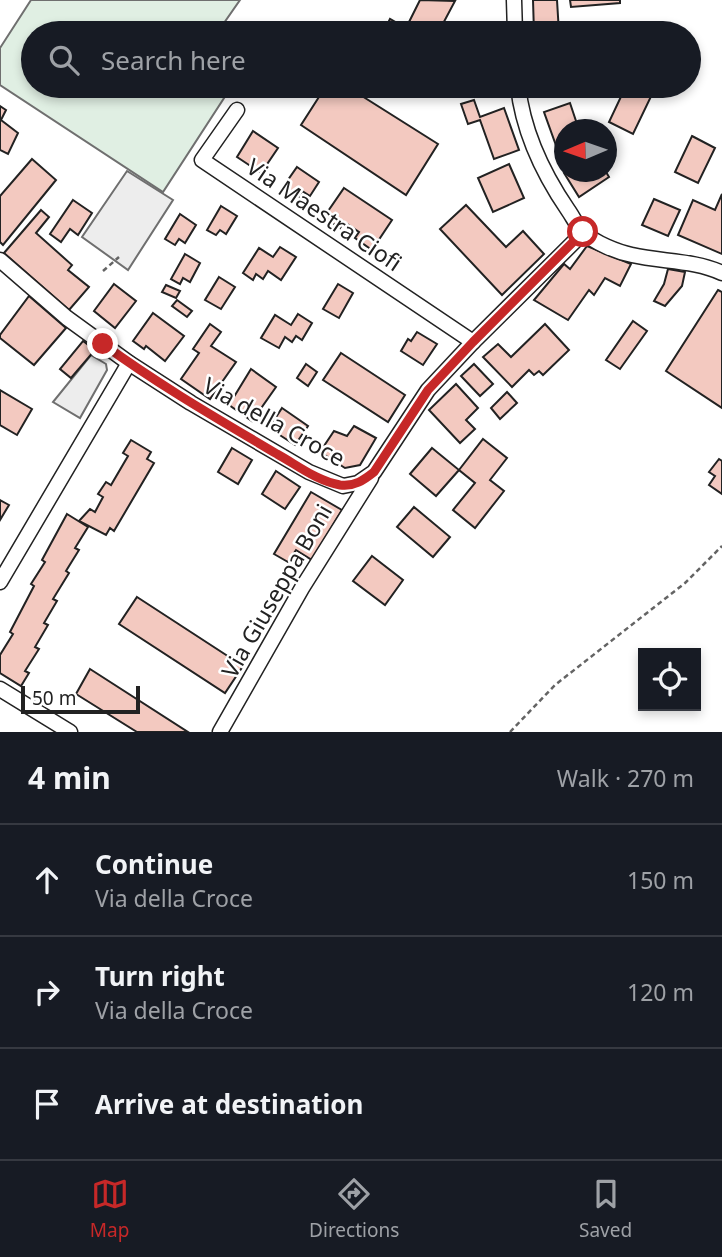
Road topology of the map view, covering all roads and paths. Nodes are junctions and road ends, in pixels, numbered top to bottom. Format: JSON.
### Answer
{"nodes":[{"id":1,"x":514,"y":0,"type":"edge"},
{"id":2,"x":515,"y":21,"type":"edge"},
{"id":3,"x":520,"y":98,"type":"edge"},
{"id":4,"x":237,"y":110,"type":"dead end"},
{"id":5,"x":583,"y":232,"type":"junction"},
{"id":6,"x":119,"y":257,"type":"dead end"},
{"id":7,"x":0,"y":260,"type":"edge"},
{"id":8,"x":103,"y":271,"type":"dead end"},
{"id":9,"x":722,"y":273,"type":"edge"},
{"id":10,"x":473,"y":342,"type":"junction"},
{"id":11,"x":129,"y":363,"type":"junction"},
{"id":12,"x":374,"y":472,"type":"junction"},
{"id":13,"x":722,"y":546,"type":"edge"},
{"id":14,"x":0,"y":582,"type":"edge"},
{"id":15,"x":0,"y":689,"type":"edge"},
{"id":16,"x":69,"y":732,"type":"edge"},
{"id":17,"x":220,"y":732,"type":"edge"},
{"id":18,"x":510,"y":732,"type":"edge"}],
"edges":[{"from":1,"to":2,"type":"street"},
{"from":3,"to":5,"type":"street"},
{"from":4,"to":10,"type":"street","name":"Via Maestra Ciofi"},
{"from":5,"to":9,"type":"street"},
{"from":5,"to":10,"type":"street","name":"Via della Croce"},
{"from":6,"to":8,"type":"path"},
{"from":7,"to":11,"type":"street","name":"Via della Croce"},
{"from":10,"to":12,"type":"street","name":"Via della Croce"},
{"from":11,"to":12,"type":"street","name":"Via della Croce"},
{"from":11,"to":14,"type":"street"},
{"from":12,"to":17,"type":"street","name":"Via Giuseppa Boni"},
{"from":13,"to":18,"type":"path"},
{"from":15,"to":16,"type":"street"}]}
